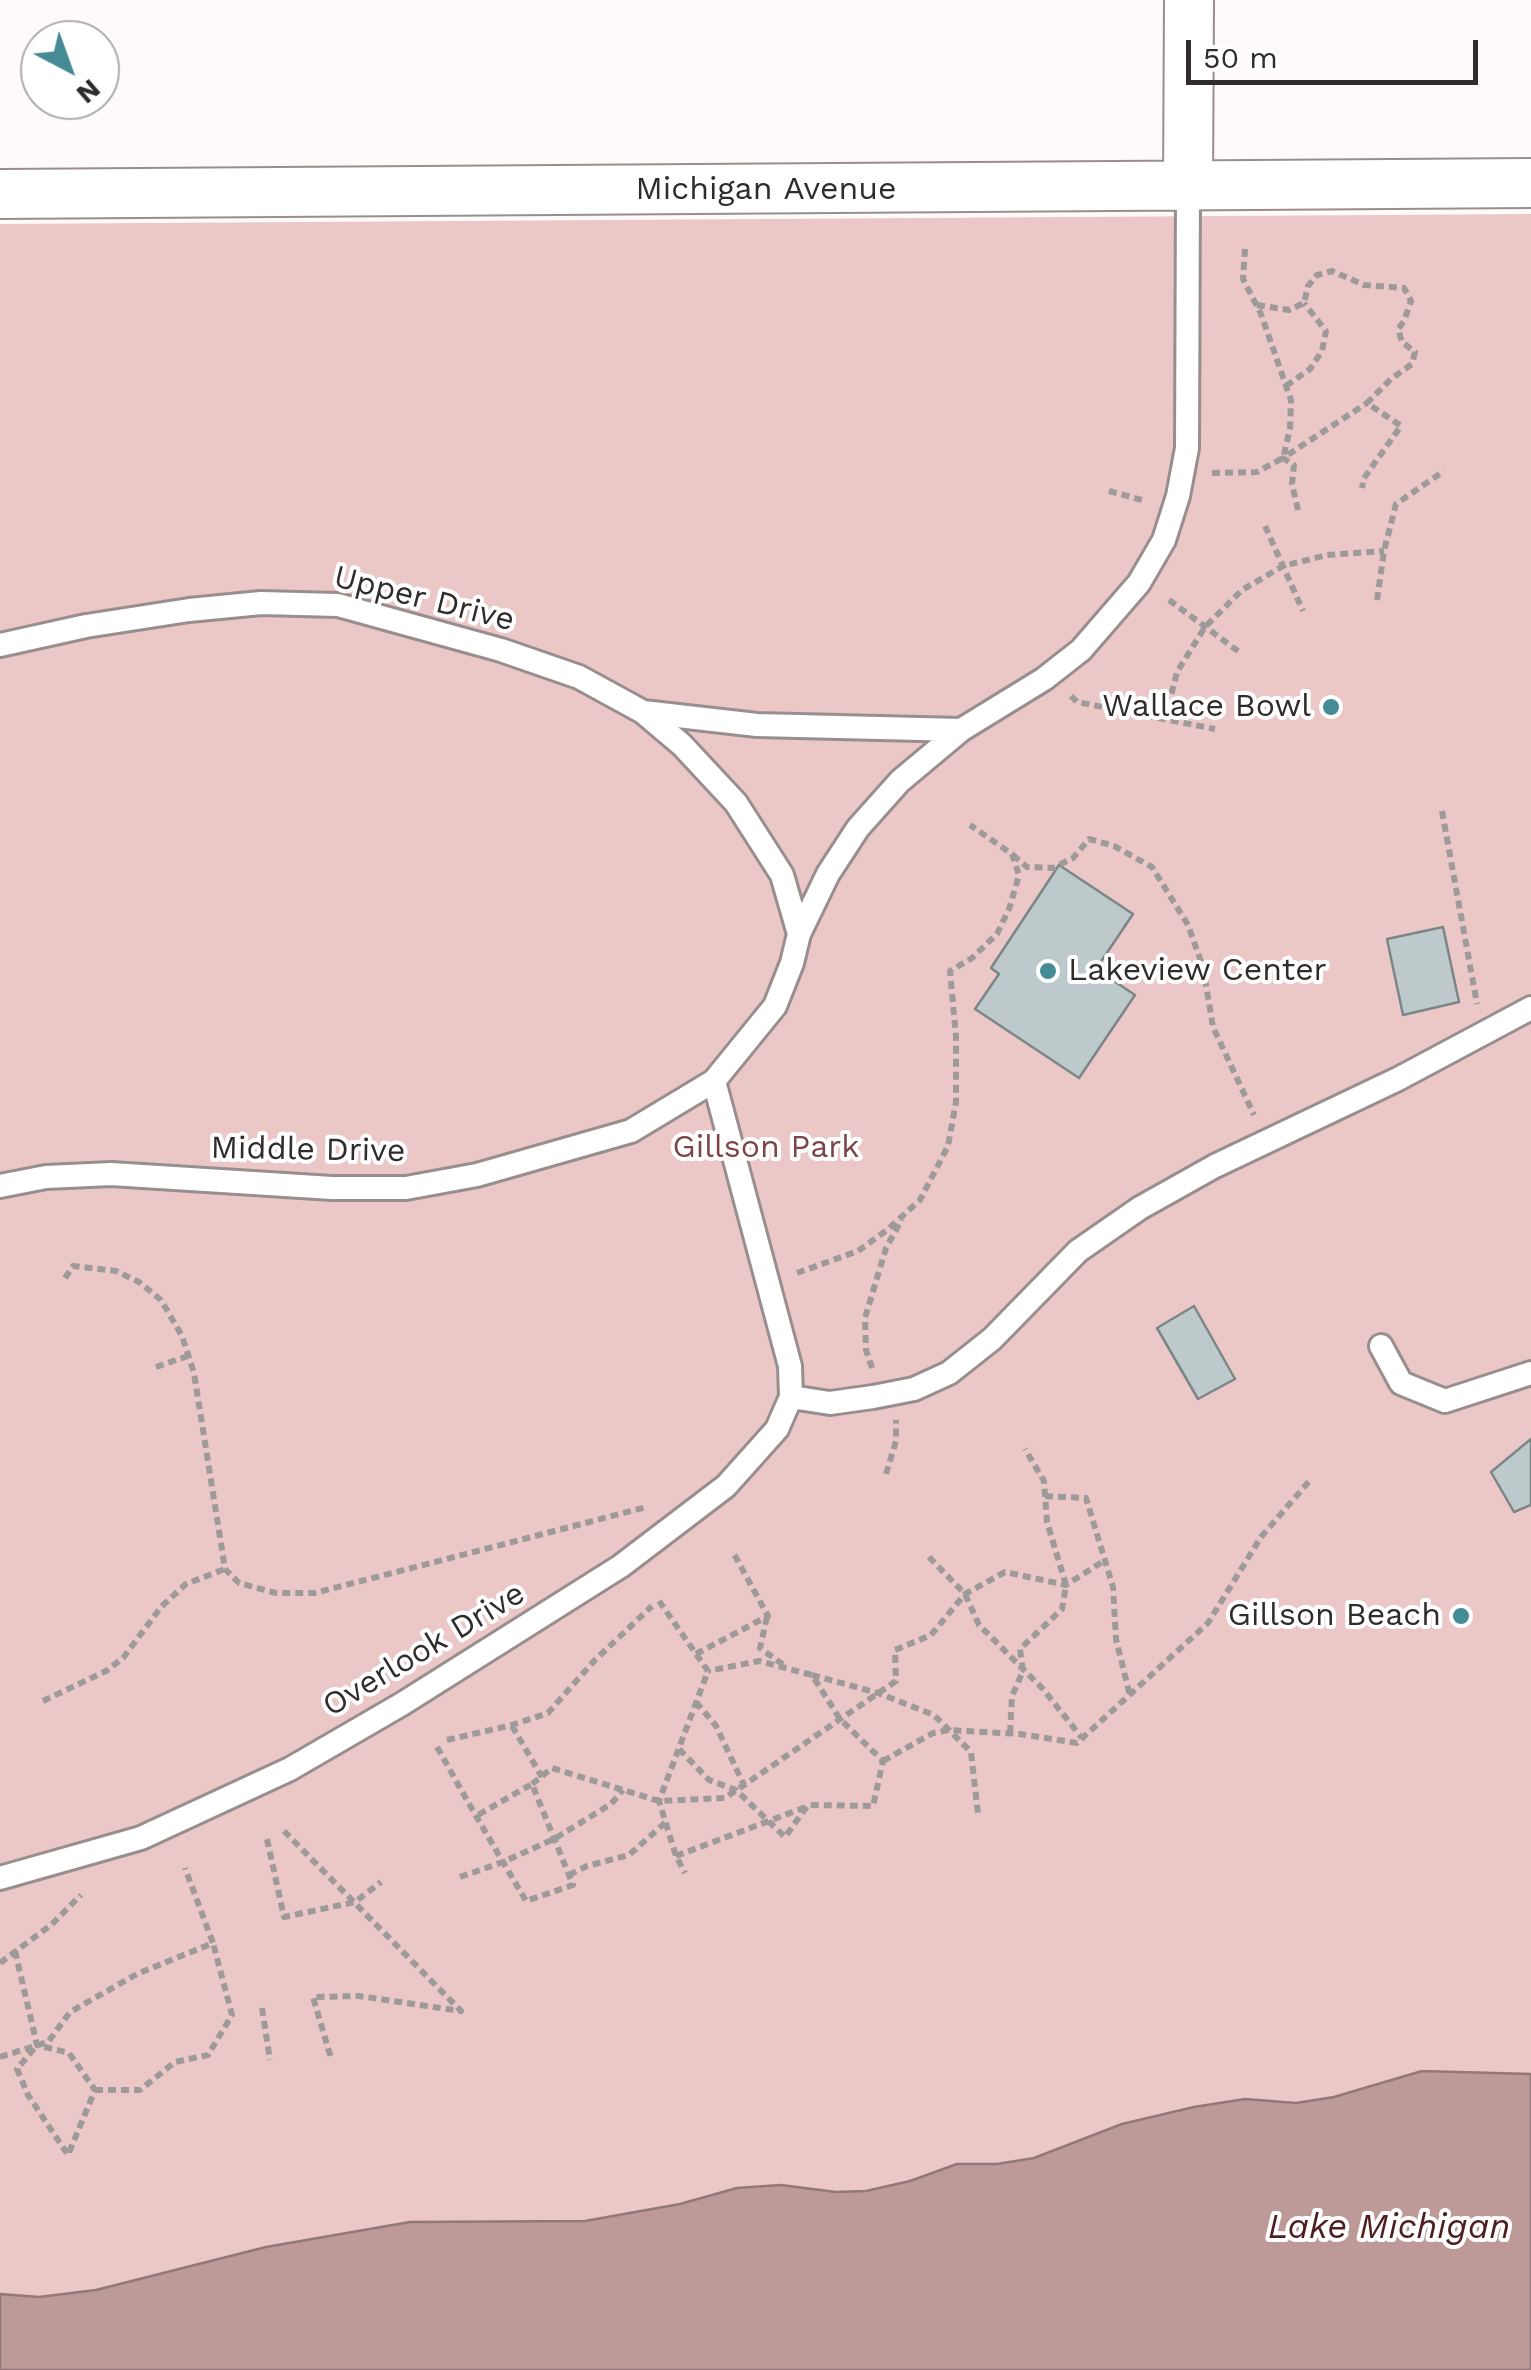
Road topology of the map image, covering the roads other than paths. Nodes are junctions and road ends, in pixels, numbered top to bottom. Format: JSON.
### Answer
{"nodes":[{"id":1,"x":1189,"y":0,"type":"edge"},
{"id":2,"x":1531,"y":183,"type":"edge"},
{"id":3,"x":1188,"y":187,"type":"junction"},
{"id":4,"x":0,"y":194,"type":"edge"},
{"id":5,"x":0,"y":645,"type":"edge"},
{"id":6,"x":643,"y":712,"type":"junction"},
{"id":7,"x":960,"y":730,"type":"junction"},
{"id":8,"x":799,"y":934,"type":"junction"},
{"id":9,"x":1531,"y":1008,"type":"edge"},
{"id":10,"x":714,"y":1081,"type":"junction"},
{"id":11,"x":0,"y":1186,"type":"edge"},
{"id":12,"x":1381,"y":1346,"type":"dead end"},
{"id":13,"x":1531,"y":1373,"type":"edge"},
{"id":14,"x":791,"y":1397,"type":"junction"},
{"id":15,"x":0,"y":1878,"type":"edge"}],
"edges":[{"from":1,"to":3,"type":"street"},
{"from":2,"to":3,"type":"street","name":"Michigan Avenue"},
{"from":3,"to":4,"type":"street","name":"Michigan Avenue"},
{"from":3,"to":7,"type":"lane"},
{"from":5,"to":6,"type":"lane","name":"Upper Drive"},
{"from":6,"to":7,"type":"lane"},
{"from":6,"to":8,"type":"lane"},
{"from":7,"to":8,"type":"lane"},
{"from":8,"to":10,"type":"lane"},
{"from":9,"to":14,"type":"lane"},
{"from":10,"to":11,"type":"lane","name":"Middle Drive"},
{"from":10,"to":14,"type":"lane"},
{"from":12,"to":13,"type":"lane"},
{"from":14,"to":15,"type":"lane","name":"Overlook Drive"}]}
